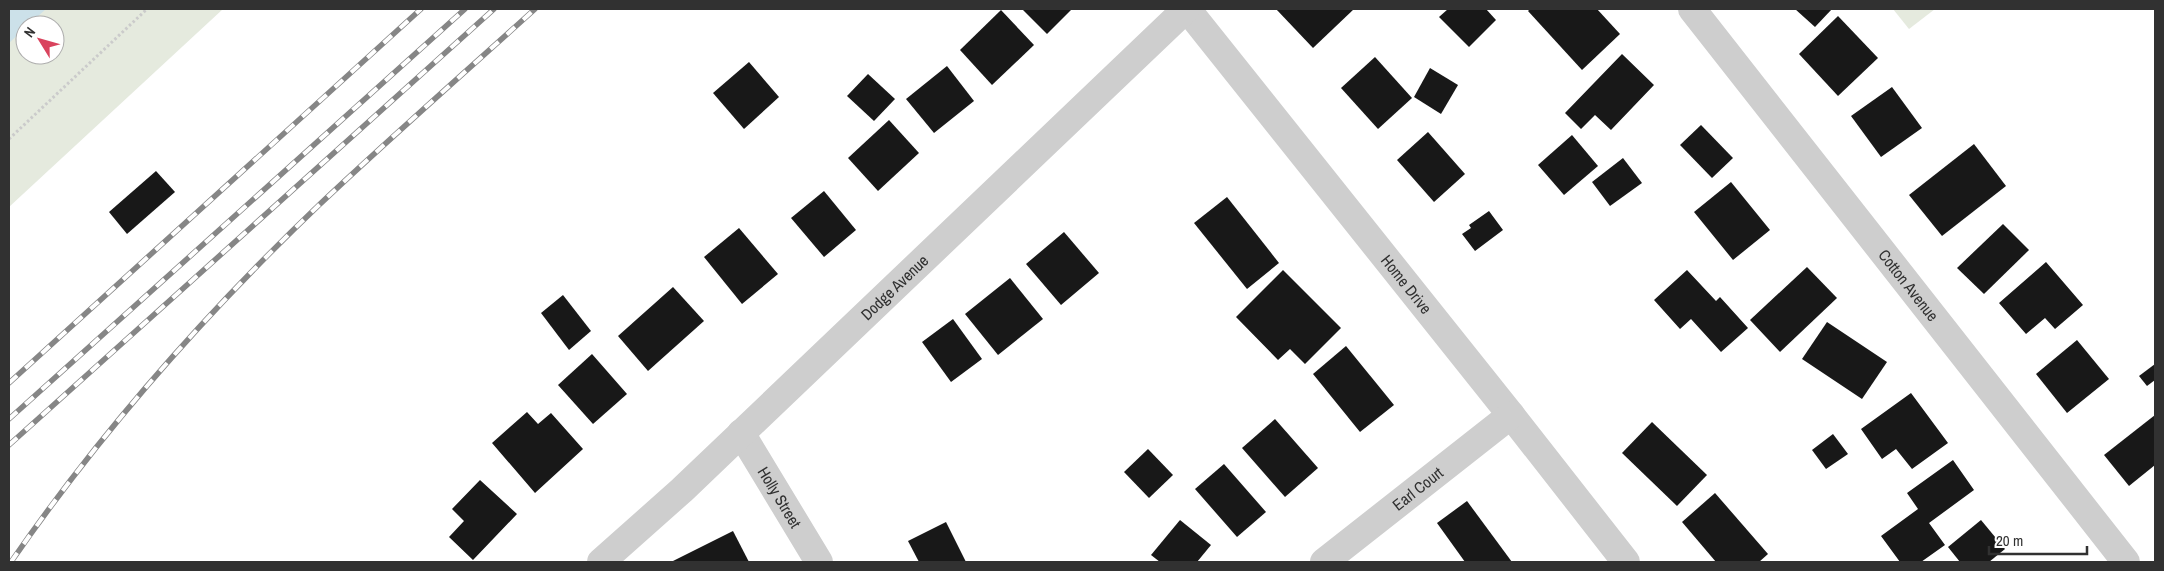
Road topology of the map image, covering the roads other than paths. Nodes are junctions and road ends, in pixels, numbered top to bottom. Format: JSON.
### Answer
{"nodes":[{"id":1,"x":1186,"y":9,"type":"edge"},
{"id":2,"x":1692,"y":9,"type":"edge"},
{"id":3,"x":1511,"y":415,"type":"junction"},
{"id":4,"x":742,"y":433,"type":"junction"},
{"id":5,"x":601,"y":562,"type":"edge"},
{"id":6,"x":819,"y":562,"type":"edge"},
{"id":7,"x":1324,"y":562,"type":"edge"},
{"id":8,"x":1626,"y":562,"type":"edge"},
{"id":9,"x":2126,"y":562,"type":"edge"}],
"edges":[{"from":1,"to":3,"type":"street","name":"Home Drive"},
{"from":1,"to":4,"type":"street","name":"Dodge Avenue"},
{"from":2,"to":9,"type":"street","name":"Cotton Avenue"},
{"from":3,"to":7,"type":"street","name":"Earl Court"},
{"from":3,"to":8,"type":"street","name":"Home Drive"},
{"from":4,"to":5,"type":"street","name":"Dodge Avenue"},
{"from":4,"to":6,"type":"street","name":"Holly Street"}]}
